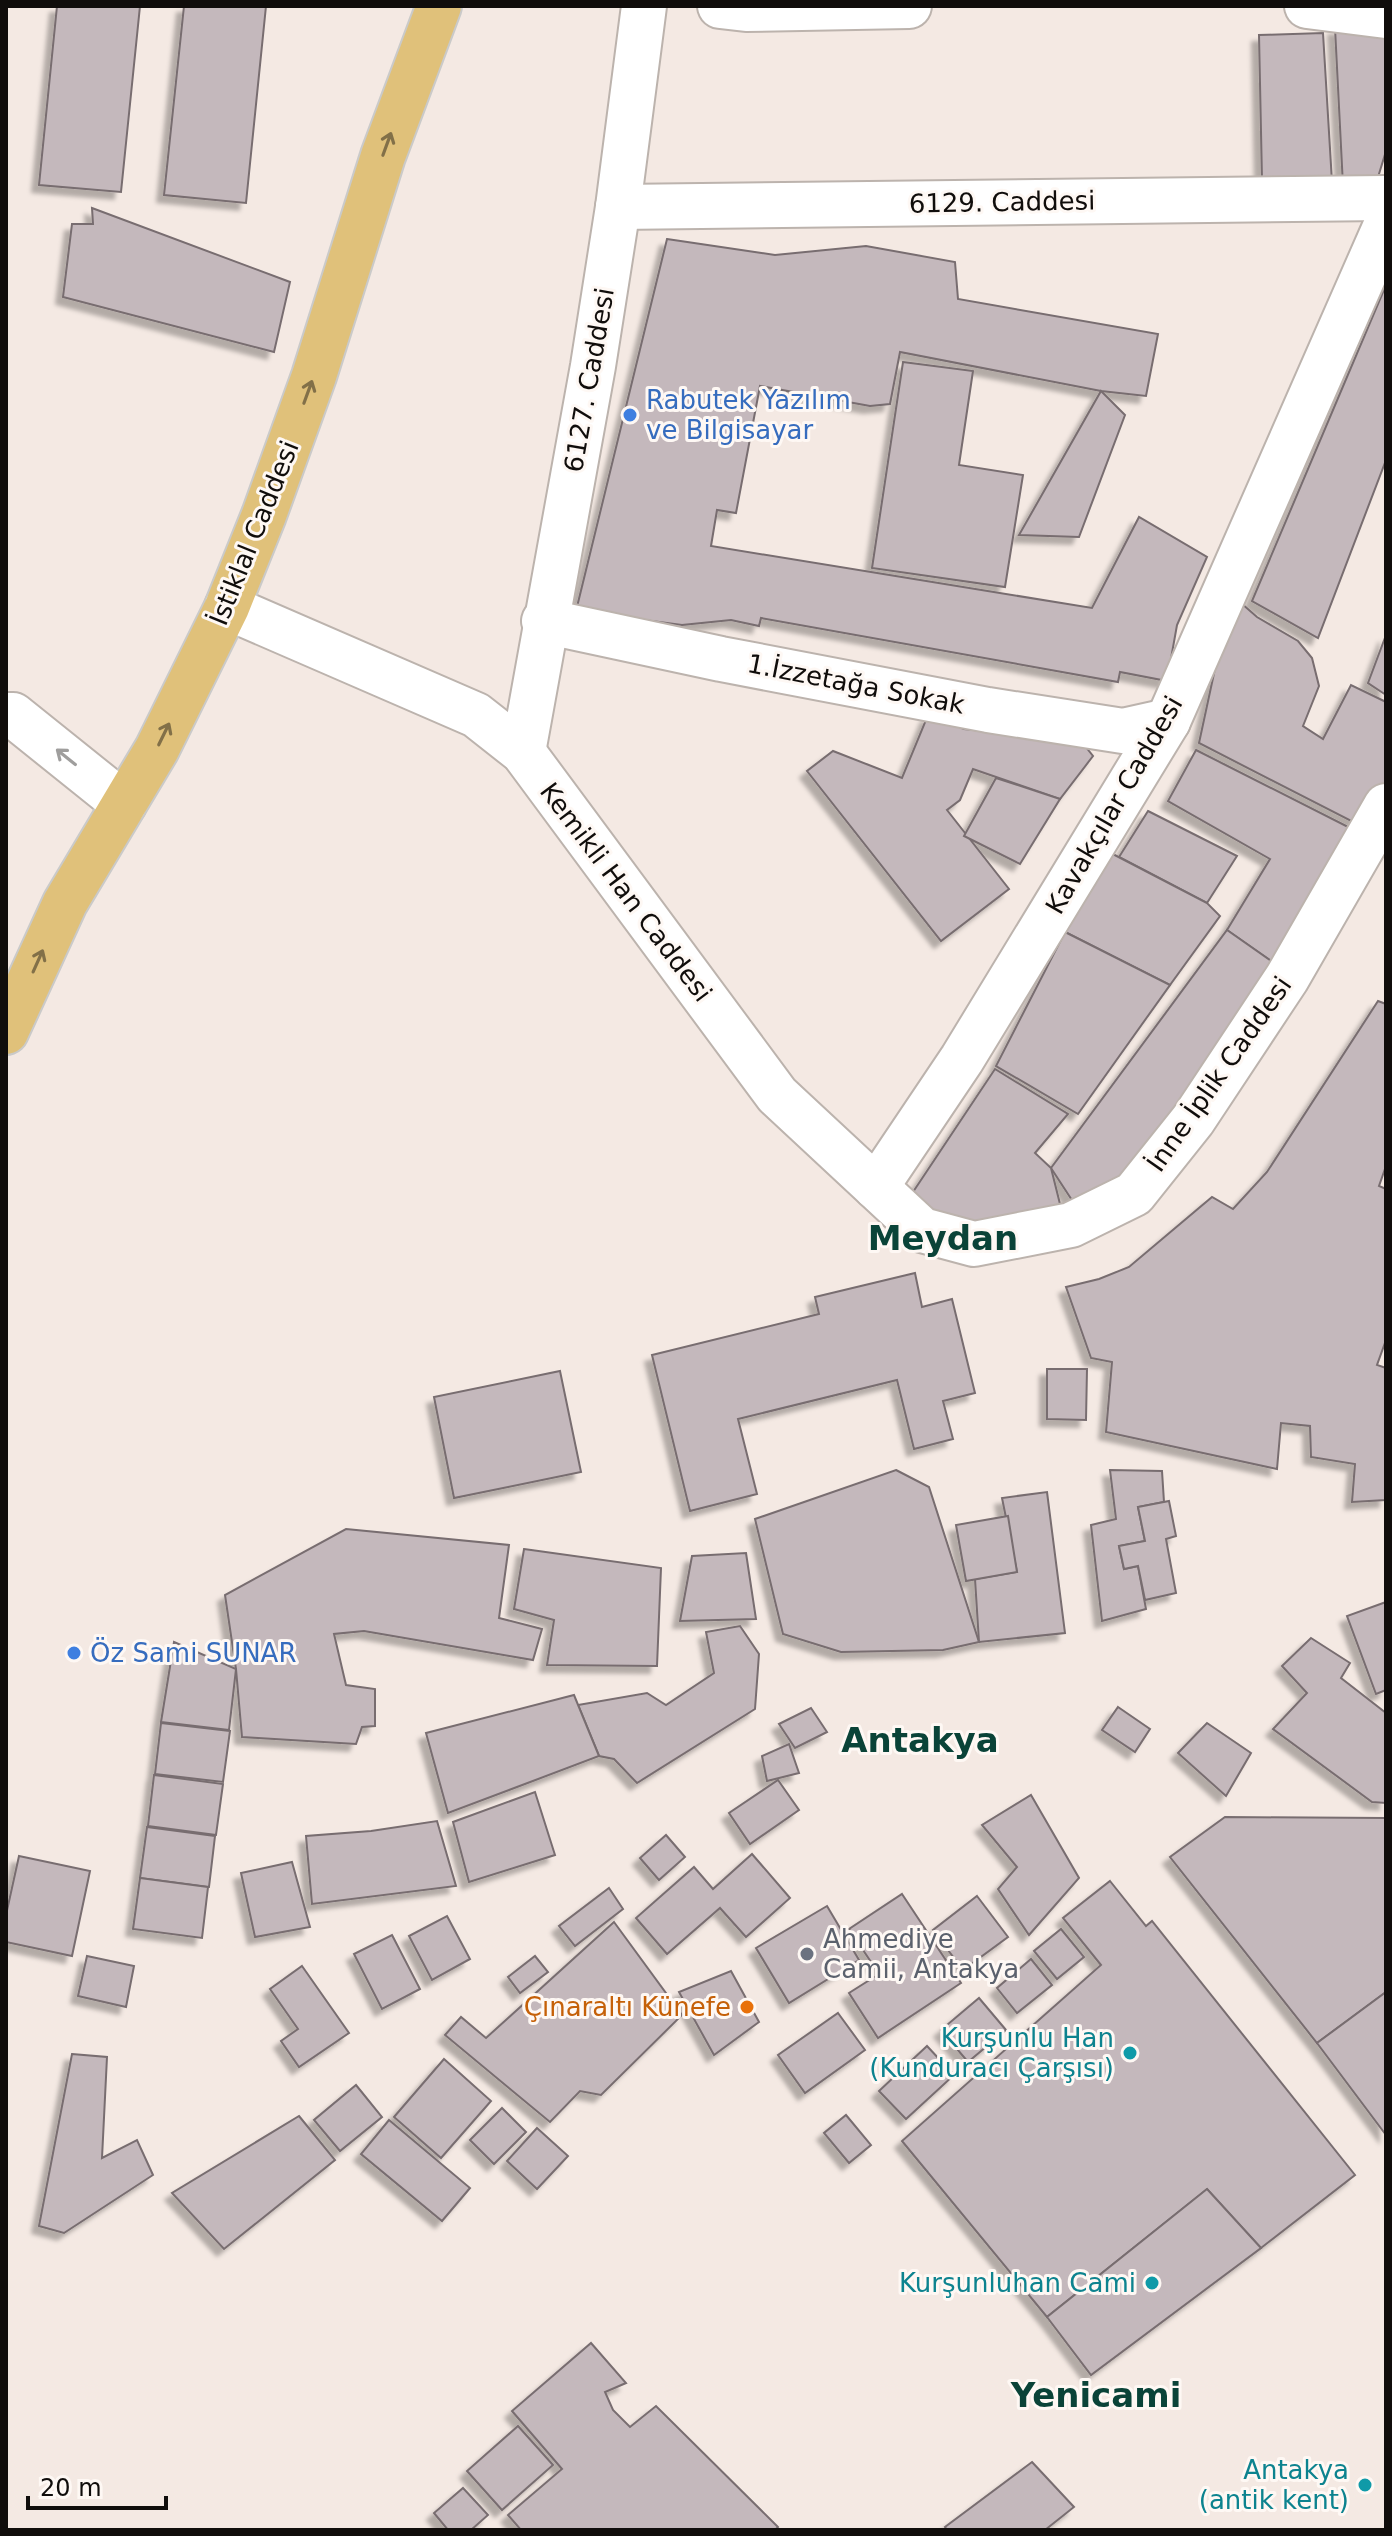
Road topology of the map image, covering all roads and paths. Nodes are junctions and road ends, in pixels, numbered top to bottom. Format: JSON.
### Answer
{"nodes":[{"id":1,"x":439,"y":6,"type":"edge"},
{"id":2,"x":644,"y":6,"type":"edge"},
{"id":3,"x":720,"y":6,"type":"edge"},
{"id":4,"x":909,"y":6,"type":"edge"},
{"id":5,"x":1307,"y":6,"type":"edge"},
{"id":6,"x":1386,"y":16,"type":"edge"},
{"id":7,"x":1386,"y":198,"type":"edge"},
{"id":8,"x":618,"y":207,"type":"junction"},
{"id":9,"x":1386,"y":225,"type":"edge"},
{"id":10,"x":227,"y":607,"type":"junction"},
{"id":11,"x":544,"y":621,"type":"junction"},
{"id":12,"x":6,"y":715,"type":"edge"},
{"id":13,"x":1168,"y":721,"type":"junction"},
{"id":14,"x":523,"y":752,"type":"junction"},
{"id":15,"x":124,"y":804,"type":"junction"},
{"id":16,"x":1386,"y":806,"type":"edge"},
{"id":17,"x":6,"y":1032,"type":"edge"},
{"id":18,"x":876,"y":1187,"type":"junction"},
{"id":19,"x":974,"y":1244,"type":"joint"}],
"edges":[{"from":10,"to":1,"type":"main road","name":"İstiklal Caddesi","one_way":true},
{"from":2,"to":8,"type":"street","name":"6127. Caddesi"},
{"from":3,"to":4,"type":"street"},
{"from":5,"to":6,"type":"street"},
{"from":7,"to":8,"type":"street","name":"6129. Caddesi"},
{"from":8,"to":11,"type":"street","name":"6127. Caddesi"},
{"from":9,"to":13,"type":"street","name":"Kavakçılar Caddesi"},
{"from":10,"to":14,"type":"street","name":"Kemikli Han Caddesi"},
{"from":15,"to":10,"type":"main road","name":"İstiklal Caddesi","one_way":true},
{"from":11,"to":13,"type":"street","name":"1.İzzetağa Sokak"},
{"from":11,"to":14,"type":"street","name":"6127. Caddesi"},
{"from":15,"to":12,"type":"street","one_way":true},
{"from":13,"to":18,"type":"street","name":"Kavakçılar Caddesi"},
{"from":14,"to":18,"type":"street","name":"Kemikli Han Caddesi"},
{"from":17,"to":15,"type":"main road","name":"İstiklal Caddesi","one_way":true},
{"from":16,"to":19,"type":"street","name":"İnne İplik Caddesi"},
{"from":18,"to":19,"type":"street","name":"Kemikli Han Caddesi"}]}
